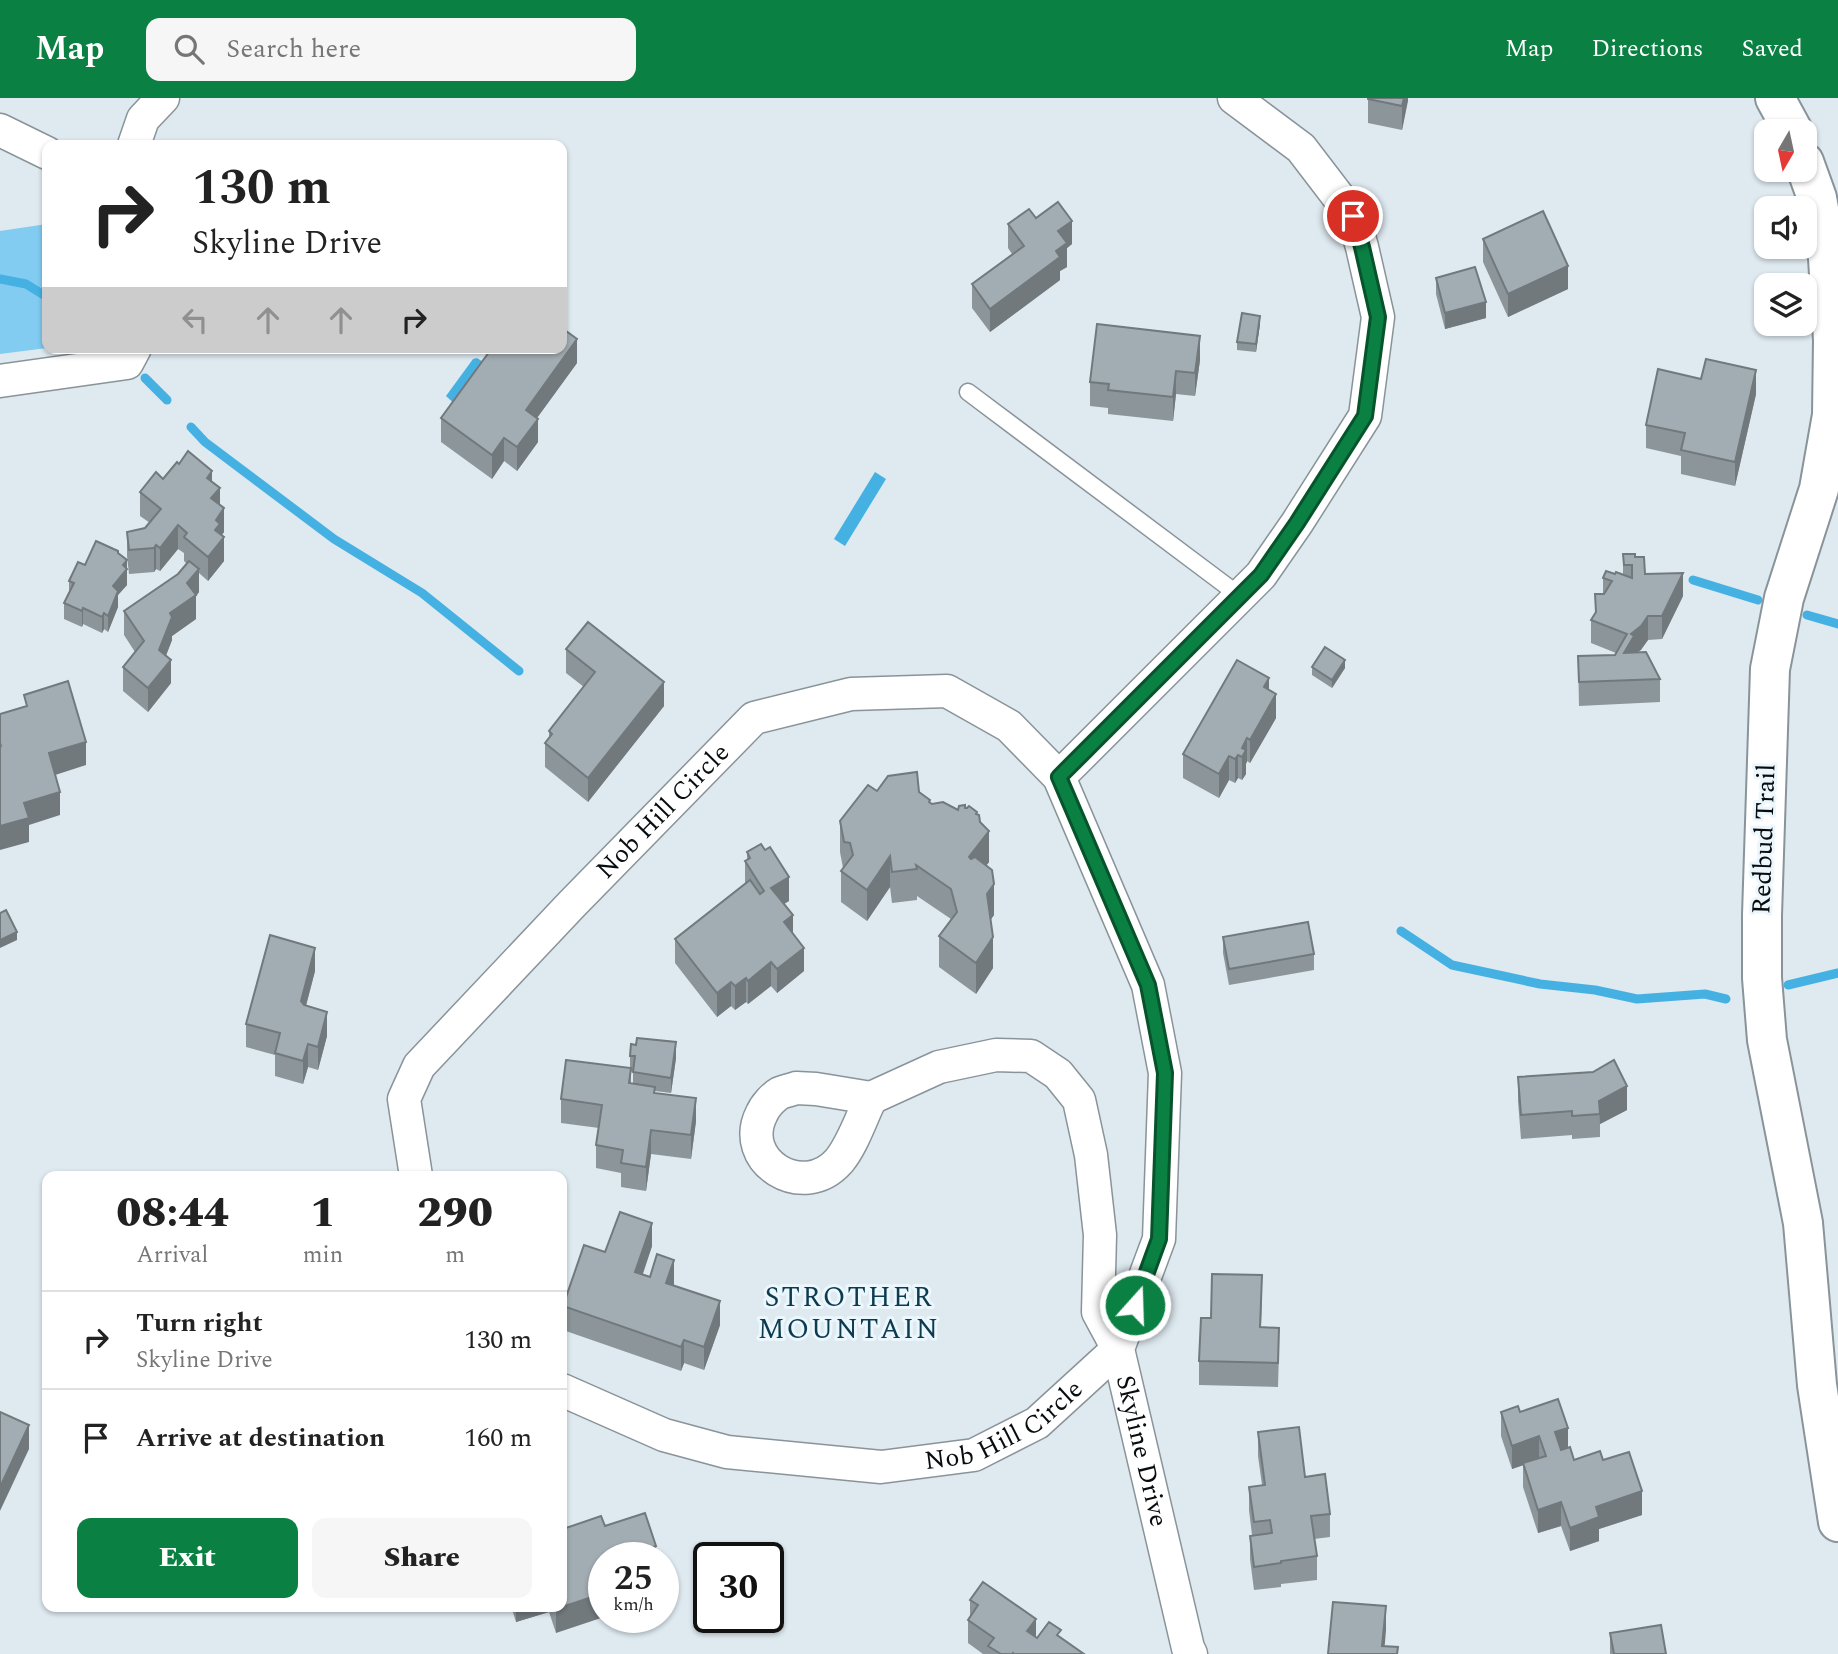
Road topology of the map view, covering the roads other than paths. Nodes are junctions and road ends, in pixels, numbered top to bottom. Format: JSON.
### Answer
{"nodes":[{"id":1,"x":163,"y":98,"type":"edge"},
{"id":2,"x":1234,"y":98,"type":"edge"},
{"id":3,"x":1775,"y":98,"type":"edge"},
{"id":4,"x":1786,"y":119,"type":"edge"},
{"id":5,"x":0,"y":130,"type":"edge"},
{"id":6,"x":136,"y":140,"type":"edge"},
{"id":7,"x":42,"y":151,"type":"edge"},
{"id":8,"x":1811,"y":182,"type":"edge"},
{"id":9,"x":132,"y":354,"type":"edge"},
{"id":10,"x":0,"y":381,"type":"edge"},
{"id":11,"x":968,"y":392,"type":"dead end"},
{"id":12,"x":1240,"y":596,"type":"junction"},
{"id":13,"x":1059,"y":777,"type":"junction"},
{"id":14,"x":871,"y":1098,"type":"dead end"},
{"id":15,"x":415,"y":1171,"type":"edge"},
{"id":16,"x":1118,"y":1349,"type":"junction"},
{"id":17,"x":567,"y":1392,"type":"edge"},
{"id":18,"x":1837,"y":1507,"type":"edge"},
{"id":19,"x":1191,"y":1654,"type":"edge"}],
"edges":[{"from":1,"to":6,"type":"street"},
{"from":2,"to":12,"type":"street"},
{"from":3,"to":4,"type":"street"},
{"from":5,"to":7,"type":"street"},
{"from":8,"to":18,"type":"street","name":"Redbud Trail"},
{"from":9,"to":10,"type":"street"},
{"from":11,"to":12,"type":"lane"},
{"from":12,"to":13,"type":"street"},
{"from":13,"to":15,"type":"street","name":"Nob Hill Circle"},
{"from":13,"to":16,"type":"street","name":"Skyline Drive"},
{"from":14,"to":16,"type":"street"},
{"from":16,"to":17,"type":"street","name":"Nob Hill Circle"},
{"from":16,"to":19,"type":"street","name":"Skyline Drive"}]}
